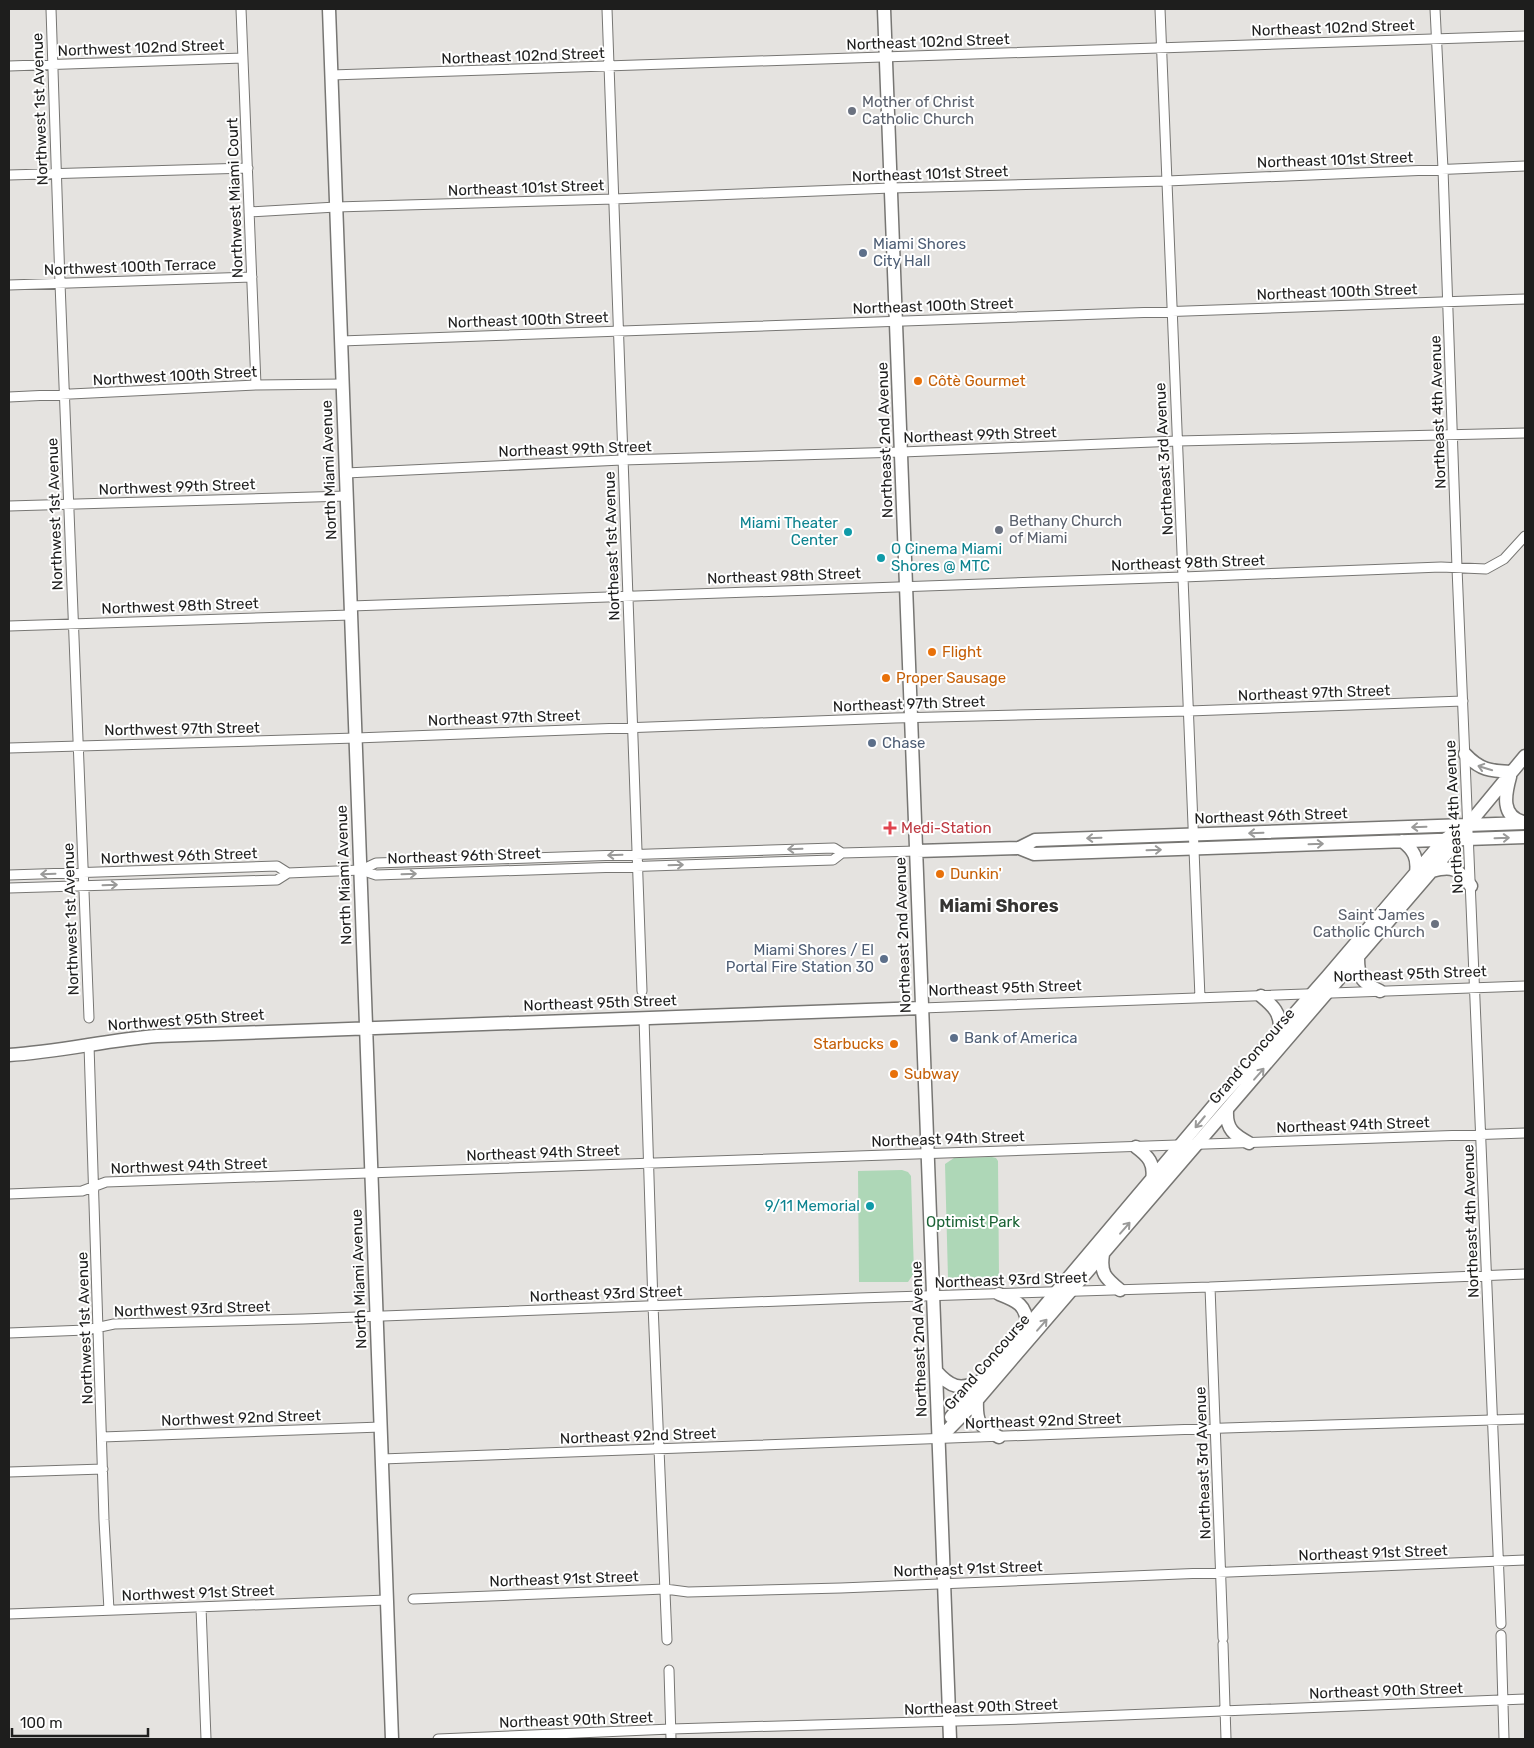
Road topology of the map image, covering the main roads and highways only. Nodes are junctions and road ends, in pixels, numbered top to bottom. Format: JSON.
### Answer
{"nodes":[{"id":1,"x":329,"y":9,"type":"edge"},
{"id":2,"x":884,"y":9,"type":"edge"},
{"id":3,"x":1465,"y":754,"type":"road end"},
{"id":4,"x":1525,"y":756,"type":"edge"},
{"id":5,"x":1511,"y":772,"type":"junction"},
{"id":6,"x":1525,"y":823,"type":"edge"},
{"id":7,"x":1468,"y":825,"type":"junction"},
{"id":8,"x":1525,"y":837,"type":"edge"},
{"id":9,"x":1464,"y":839,"type":"junction"},
{"id":10,"x":1444,"y":840,"type":"junction"},
{"id":11,"x":1402,"y":841,"type":"junction"},
{"id":12,"x":1019,"y":848,"type":"junction"},
{"id":13,"x":917,"y":851,"type":"junction"},
{"id":14,"x":1432,"y":871,"type":"junction"},
{"id":15,"x":1416,"y":873,"type":"junction"},
{"id":16,"x":1471,"y":886,"type":"road end"},
{"id":17,"x":1358,"y":958,"type":"junction"},
{"id":18,"x":1380,"y":991,"type":"road end"},
{"id":19,"x":1261,"y":996,"type":"road end"},
{"id":20,"x":922,"y":1008,"type":"junction"},
{"id":21,"x":366,"y":1027,"type":"junction"},
{"id":22,"x":1280,"y":1030,"type":"junction"},
{"id":23,"x":9,"y":1055,"type":"edge"},
{"id":24,"x":1227,"y":1111,"type":"junction"},
{"id":25,"x":1248,"y":1143,"type":"road end"},
{"id":26,"x":1136,"y":1147,"type":"road end"},
{"id":27,"x":1152,"y":1180,"type":"junction"},
{"id":28,"x":1103,"y":1254,"type":"junction"},
{"id":29,"x":1120,"y":1290,"type":"road end"},
{"id":30,"x":999,"y":1294,"type":"road end"},
{"id":31,"x":1027,"y":1326,"type":"junction"},
{"id":32,"x":936,"y":1371,"type":"junction"},
{"id":33,"x":981,"y":1380,"type":"junction"},
{"id":34,"x":977,"y":1400,"type":"junction"},
{"id":35,"x":998,"y":1437,"type":"road end"},
{"id":36,"x":939,"y":1439,"type":"junction"},
{"id":37,"x":392,"y":1739,"type":"edge"},
{"id":38,"x":950,"y":1739,"type":"edge"}],
"edges":[{"from":1,"to":21,"type":"main road","name":"North Miami Avenue"},
{"from":2,"to":13,"type":"main road","name":"Northeast 2nd Avenue"},
{"from":5,"to":3,"type":"main road","one_way":true},
{"from":4,"to":5,"type":"main road","name":"Grand Concourse"},
{"from":5,"to":6,"type":"main road"},
{"from":5,"to":7,"type":"main road","name":"Grand Concourse"},
{"from":6,"to":7,"type":"main road","name":"Northeast 96th Street"},
{"from":7,"to":9,"type":"main road","name":"Grand Concourse"},
{"from":7,"to":10,"type":"main road","name":"Grand Concourse"},
{"from":7,"to":12,"type":"main road","name":"Northeast 96th Street","one_way":true},
{"from":9,"to":8,"type":"main road","name":"Northeast 96th Street","one_way":true},
{"from":9,"to":10,"type":"main road","name":"Northeast 96th Street"},
{"from":9,"to":14,"type":"main road","name":"Grand Concourse"},
{"from":10,"to":11,"type":"main road","name":"Northeast 96th Street"},
{"from":10,"to":15,"type":"main road","name":"Grand Concourse"},
{"from":12,"to":11,"type":"main road","name":"Northeast 96th Street","one_way":true},
{"from":11,"to":15,"type":"main road"},
{"from":12,"to":13,"type":"main road","name":"Northeast 96th Street"},
{"from":13,"to":20,"type":"main road","name":"Northeast 2nd Avenue"},
{"from":14,"to":16,"type":"main road"},
{"from":14,"to":17,"type":"main road","name":"Grand Concourse"},
{"from":15,"to":22,"type":"main road","name":"Grand Concourse"},
{"from":17,"to":18,"type":"main road"},
{"from":24,"to":17,"type":"main road","name":"Grand Concourse","one_way":true},
{"from":19,"to":22,"type":"main road"},
{"from":20,"to":21,"type":"main road","name":"Northeast 95th Street"},
{"from":20,"to":32,"type":"main road","name":"Northeast 2nd Avenue"},
{"from":21,"to":23,"type":"main road","name":"Northwest 95th Street"},
{"from":21,"to":37,"type":"main road","name":"North Miami Avenue"},
{"from":22,"to":27,"type":"main road","name":"Grand Concourse","one_way":true},
{"from":24,"to":25,"type":"main road"},
{"from":28,"to":24,"type":"main road","name":"Grand Concourse","one_way":true},
{"from":26,"to":27,"type":"main road"},
{"from":27,"to":31,"type":"main road","name":"Grand Concourse"},
{"from":28,"to":29,"type":"main road"},
{"from":34,"to":28,"type":"main road","name":"Grand Concourse","one_way":true},
{"from":30,"to":31,"type":"main road"},
{"from":31,"to":33,"type":"main road","name":"Grand Concourse"},
{"from":32,"to":33,"type":"main road"},
{"from":32,"to":36,"type":"main road","name":"Northeast 2nd Avenue"},
{"from":33,"to":36,"type":"main road","name":"Grand Concourse"},
{"from":34,"to":35,"type":"main road"},
{"from":34,"to":36,"type":"main road","name":"Grand Concourse"},
{"from":36,"to":38,"type":"main road","name":"Northeast 2nd Avenue"}]}
